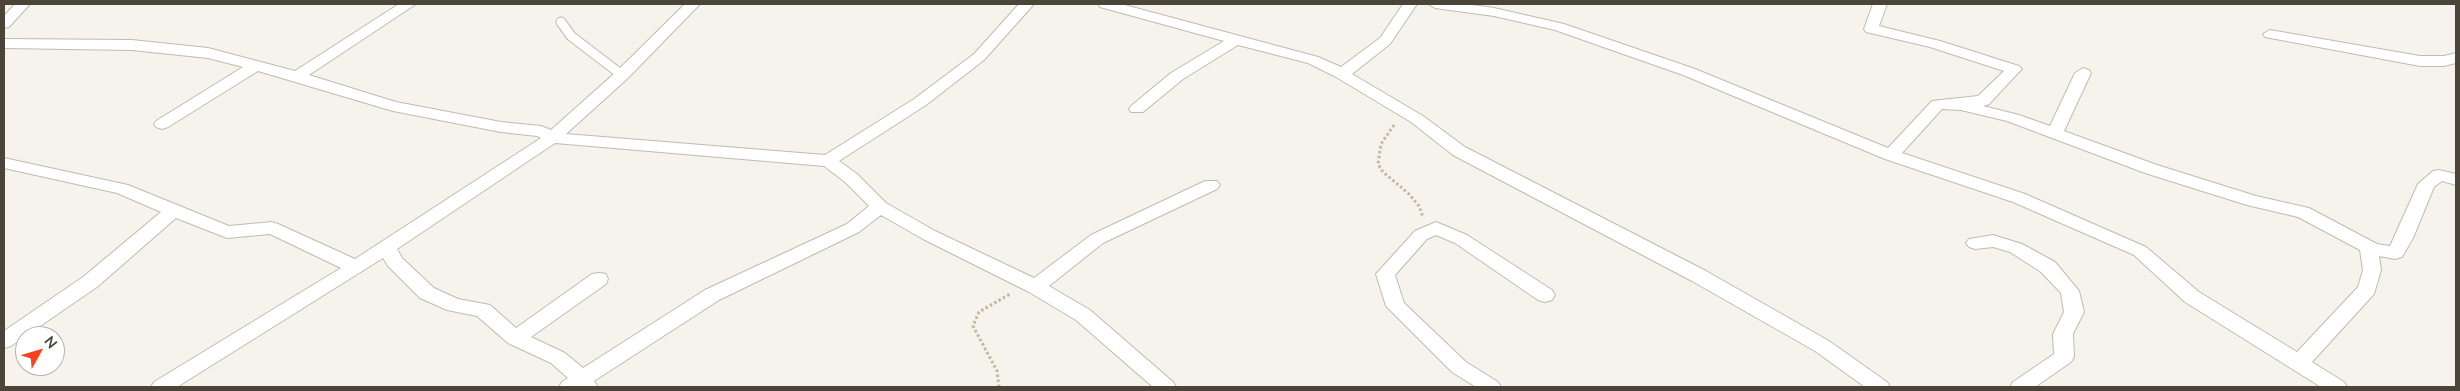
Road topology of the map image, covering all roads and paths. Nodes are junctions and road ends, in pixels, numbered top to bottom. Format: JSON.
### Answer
{"nodes":[{"id":1,"x":23,"y":4,"type":"edge"},
{"id":2,"x":409,"y":4,"type":"edge"},
{"id":3,"x":693,"y":4,"type":"edge"},
{"id":4,"x":1027,"y":4,"type":"edge"},
{"id":5,"x":1105,"y":4,"type":"edge"},
{"id":6,"x":1410,"y":4,"type":"edge"},
{"id":7,"x":1435,"y":4,"type":"edge"},
{"id":8,"x":1880,"y":4,"type":"edge"},
{"id":9,"x":1498,"y":8,"type":"edge"},
{"id":10,"x":561,"y":22,"type":"dead end"},
{"id":11,"x":4,"y":24,"type":"edge"},
{"id":12,"x":2270,"y":34,"type":"dead end"},
{"id":13,"x":1236,"y":39,"type":"junction"},
{"id":14,"x":4,"y":43,"type":"edge"},
{"id":15,"x":2456,"y":58,"type":"edge"},
{"id":16,"x":256,"y":65,"type":"junction"},
{"id":17,"x":2083,"y":73,"type":"dead end"},
{"id":18,"x":1342,"y":74,"type":"junction"},
{"id":19,"x":622,"y":75,"type":"junction"},
{"id":20,"x":297,"y":76,"type":"junction"},
{"id":21,"x":1938,"y":104,"type":"junction"},
{"id":22,"x":1137,"y":109,"type":"dead end"},
{"id":23,"x":1400,"y":109,"type":"junction"},
{"id":24,"x":162,"y":124,"type":"dead end"},
{"id":25,"x":2055,"y":134,"type":"junction"},
{"id":26,"x":552,"y":138,"type":"junction"},
{"id":27,"x":1891,"y":155,"type":"junction"},
{"id":28,"x":828,"y":161,"type":"junction"},
{"id":29,"x":4,"y":163,"type":"edge"},
{"id":30,"x":2456,"y":180,"type":"edge"},
{"id":31,"x":1211,"y":185,"type":"dead end"},
{"id":32,"x":880,"y":207,"type":"junction"},
{"id":33,"x":174,"y":210,"type":"junction"},
{"id":34,"x":1428,"y":232,"type":"junction"},
{"id":35,"x":1975,"y":243,"type":"dead end"},
{"id":36,"x":386,"y":247,"type":"junction"},
{"id":37,"x":2372,"y":249,"type":"junction"},
{"id":38,"x":356,"y":267,"type":"junction"},
{"id":39,"x":599,"y":279,"type":"dead end"},
{"id":40,"x":1031,"y":285,"type":"junction"},
{"id":41,"x":1545,"y":295,"type":"dead end"},
{"id":42,"x":515,"y":338,"type":"junction"},
{"id":43,"x":4,"y":341,"type":"edge"},
{"id":44,"x":2299,"y":363,"type":"junction"},
{"id":45,"x":580,"y":384,"type":"edge"},
{"id":46,"x":165,"y":386,"type":"edge"},
{"id":47,"x":999,"y":387,"type":"edge"},
{"id":48,"x":1166,"y":387,"type":"edge"},
{"id":49,"x":1491,"y":387,"type":"edge"},
{"id":50,"x":1880,"y":387,"type":"edge"},
{"id":51,"x":2020,"y":387,"type":"edge"},
{"id":52,"x":2337,"y":387,"type":"edge"}],
"edges":[{"from":1,"to":11,"type":"street"},
{"from":2,"to":20,"type":"street"},
{"from":3,"to":19,"type":"street"},
{"from":4,"to":28,"type":"street"},
{"from":5,"to":13,"type":"street"},
{"from":6,"to":18,"type":"street"},
{"from":7,"to":9,"type":"street"},
{"from":8,"to":21,"type":"street"},
{"from":9,"to":27,"type":"street"},
{"from":10,"to":19,"type":"lane"},
{"from":12,"to":15,"type":"street"},
{"from":13,"to":18,"type":"street"},
{"from":13,"to":22,"type":"street"},
{"from":14,"to":16,"type":"street"},
{"from":16,"to":20,"type":"street"},
{"from":16,"to":24,"type":"street"},
{"from":17,"to":25,"type":"street"},
{"from":18,"to":23,"type":"street"},
{"from":19,"to":26,"type":"street"},
{"from":20,"to":26,"type":"street"},
{"from":21,"to":25,"type":"street"},
{"from":21,"to":27,"type":"street"},
{"from":23,"to":34,"type":"path"},
{"from":23,"to":50,"type":"street"},
{"from":25,"to":37,"type":"street"},
{"from":26,"to":28,"type":"street"},
{"from":26,"to":36,"type":"street"},
{"from":27,"to":44,"type":"street"},
{"from":28,"to":32,"type":"street"},
{"from":29,"to":33,"type":"street"},
{"from":30,"to":37,"type":"street"},
{"from":31,"to":40,"type":"street"},
{"from":32,"to":40,"type":"street"},
{"from":32,"to":45,"type":"street"},
{"from":33,"to":38,"type":"street"},
{"from":33,"to":43,"type":"street"},
{"from":34,"to":41,"type":"street"},
{"from":34,"to":49,"type":"street"},
{"from":35,"to":51,"type":"street"},
{"from":36,"to":38,"type":"street"},
{"from":36,"to":42,"type":"street"},
{"from":37,"to":44,"type":"street"},
{"from":38,"to":46,"type":"street"},
{"from":39,"to":42,"type":"street"},
{"from":40,"to":47,"type":"path"},
{"from":40,"to":48,"type":"street"},
{"from":42,"to":45,"type":"street"},
{"from":44,"to":52,"type":"street"}]}
